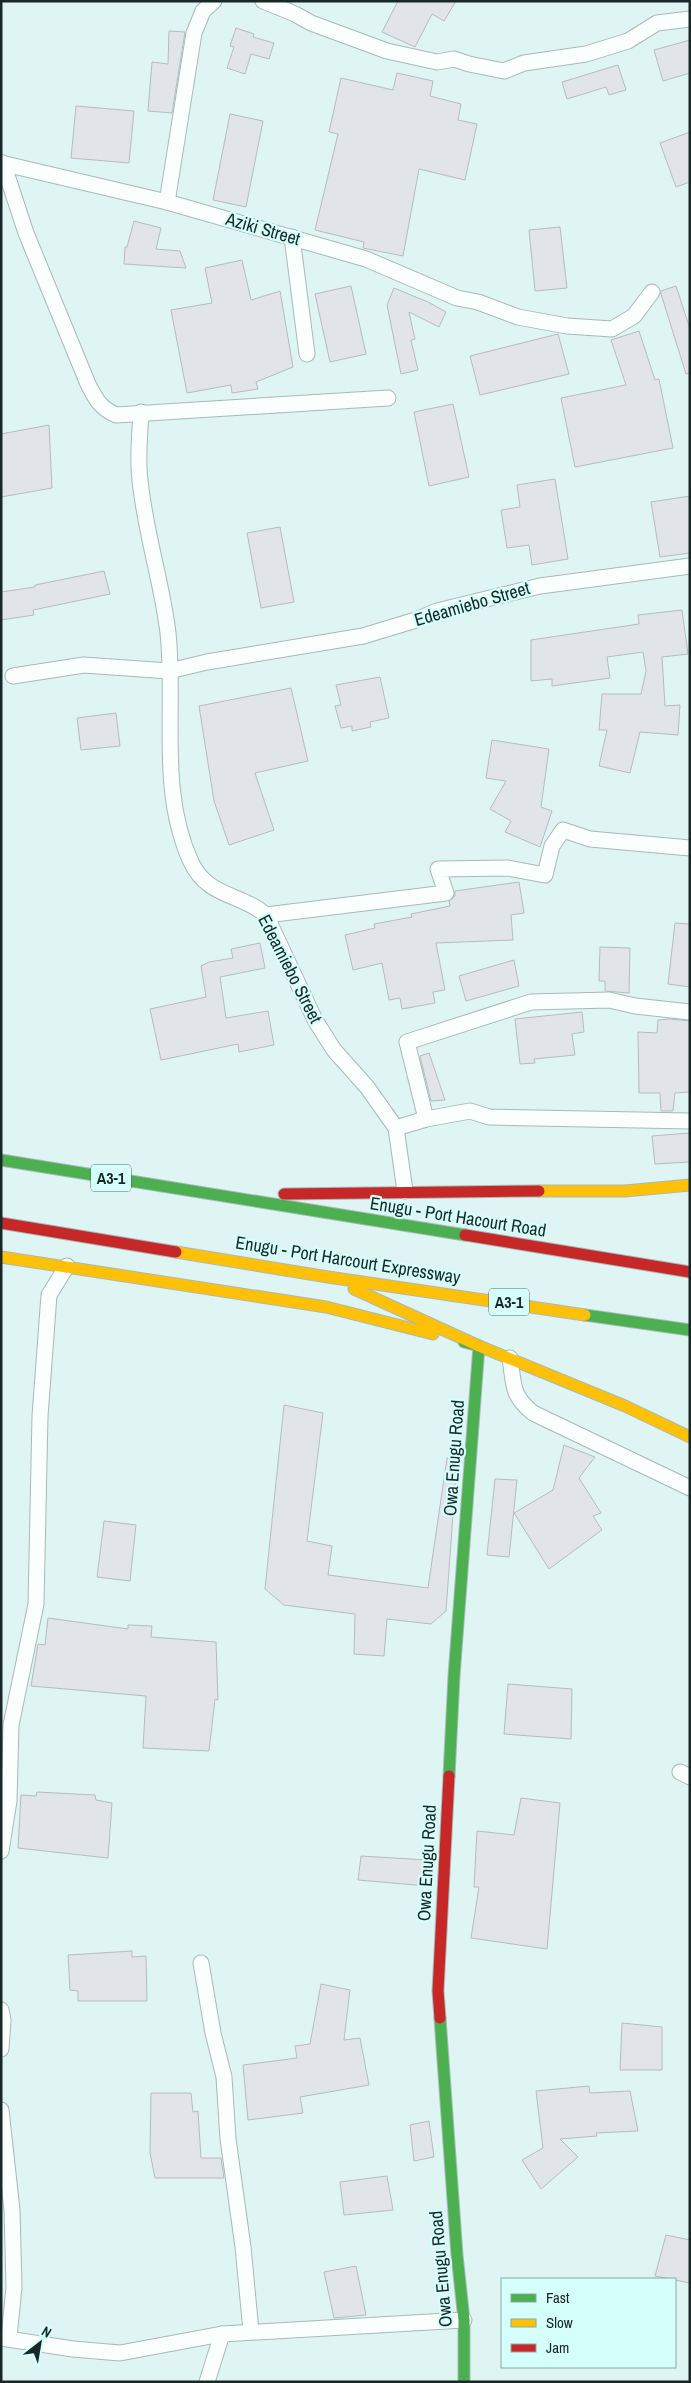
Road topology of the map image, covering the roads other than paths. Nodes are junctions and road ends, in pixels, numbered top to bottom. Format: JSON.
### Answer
{"nodes":[{"id":1,"x":214,"y":1,"type":"edge"},
{"id":2,"x":263,"y":1,"type":"edge"},
{"id":3,"x":690,"y":19,"type":"edge"},
{"id":4,"x":2,"y":163,"type":"edge"},
{"id":5,"x":167,"y":202,"type":"junction"},
{"id":6,"x":292,"y":237,"type":"junction"},
{"id":7,"x":652,"y":292,"type":"dead end"},
{"id":8,"x":307,"y":354,"type":"dead end"},
{"id":9,"x":388,"y":398,"type":"dead end"},
{"id":10,"x":141,"y":412,"type":"junction"},
{"id":11,"x":690,"y":566,"type":"edge"},
{"id":12,"x":169,"y":671,"type":"junction"},
{"id":13,"x":13,"y":676,"type":"dead end"},
{"id":14,"x":690,"y":848,"type":"edge"},
{"id":15,"x":266,"y":915,"type":"junction"},
{"id":16,"x":690,"y":1012,"type":"edge"},
{"id":17,"x":426,"y":1119,"type":"junction"},
{"id":18,"x":690,"y":1121,"type":"edge"},
{"id":19,"x":396,"y":1128,"type":"junction"},
{"id":20,"x":1,"y":1160,"type":"edge"},
{"id":21,"x":690,"y":1185,"type":"edge"},
{"id":22,"x":405,"y":1191,"type":"junction"},
{"id":23,"x":220,"y":1196,"type":"junction"},
{"id":24,"x":1,"y":1223,"type":"edge"},
{"id":25,"x":1,"y":1257,"type":"edge"},
{"id":26,"x":67,"y":1266,"type":"junction"},
{"id":27,"x":690,"y":1272,"type":"edge"},
{"id":28,"x":328,"y":1277,"type":"junction"},
{"id":29,"x":690,"y":1330,"type":"edge"},
{"id":30,"x":479,"y":1346,"type":"junction"},
{"id":31,"x":510,"y":1358,"type":"junction"},
{"id":32,"x":690,"y":1437,"type":"edge"},
{"id":33,"x":690,"y":1488,"type":"edge"},
{"id":34,"x":1,"y":1851,"type":"edge"},
{"id":35,"x":201,"y":1962,"type":"dead end"},
{"id":36,"x":1,"y":2010,"type":"edge"},
{"id":37,"x":1,"y":2049,"type":"edge"},
{"id":38,"x":1,"y":2110,"type":"edge"},
{"id":39,"x":464,"y":2320,"type":"junction"},
{"id":40,"x":251,"y":2331,"type":"junction"},
{"id":41,"x":222,"y":2334,"type":"junction"},
{"id":42,"x":5,"y":2338,"type":"edge"},
{"id":43,"x":208,"y":2382,"type":"edge"},
{"id":44,"x":464,"y":2382,"type":"edge"}],
"edges":[{"from":1,"to":5,"type":"street"},
{"from":2,"to":3,"type":"street"},
{"from":4,"to":5,"type":"street","name":"Aziki Street"},
{"from":4,"to":10,"type":"street"},
{"from":5,"to":6,"type":"street","name":"Aziki Street"},
{"from":6,"to":7,"type":"street","name":"Aziki Street"},
{"from":6,"to":8,"type":"street"},
{"from":9,"to":10,"type":"street"},
{"from":10,"to":12,"type":"street","name":"Edeamiebo Street"},
{"from":11,"to":12,"type":"street","name":"Edeamiebo Street"},
{"from":12,"to":13,"type":"street","name":"Edeamiebo Street"},
{"from":12,"to":15,"type":"street","name":"Edeamiebo Street"},
{"from":14,"to":15,"type":"street"},
{"from":15,"to":19,"type":"street","name":"Edeamiebo Street"},
{"from":16,"to":17,"type":"street"},
{"from":17,"to":18,"type":"street"},
{"from":17,"to":19,"type":"street"},
{"from":19,"to":22,"type":"street","name":"Edeamiebo Street"},
{"from":20,"to":23,"type":"main road","number":"A3-1"},
{"from":21,"to":22,"type":"main road"},
{"from":22,"to":23,"type":"main road"},
{"from":23,"to":27,"type":"main road","name":"Enugu - Port Hacourt Road"},
{"from":24,"to":28,"type":"main road","name":"Enugu - Port Harcourt Expressway","number":"A3-1"},
{"from":25,"to":26,"type":"main road"},
{"from":26,"to":30,"type":"main road"},
{"from":26,"to":34,"type":"street"},
{"from":28,"to":29,"type":"main road","name":"Enugu - Port Harcourt Expressway","number":"A3-1"},
{"from":28,"to":30,"type":"main road"},
{"from":30,"to":31,"type":"main road"},
{"from":30,"to":39,"type":"main road","name":"Owa Enugu Road"},
{"from":31,"to":32,"type":"main road"},
{"from":31,"to":33,"type":"street"},
{"from":35,"to":40,"type":"street"},
{"from":36,"to":37,"type":"street"},
{"from":38,"to":42,"type":"street"},
{"from":39,"to":40,"type":"street"},
{"from":39,"to":44,"type":"main road","name":"Owa Enugu Road"},
{"from":40,"to":41,"type":"street"},
{"from":41,"to":42,"type":"street"},
{"from":41,"to":43,"type":"street"}]}
